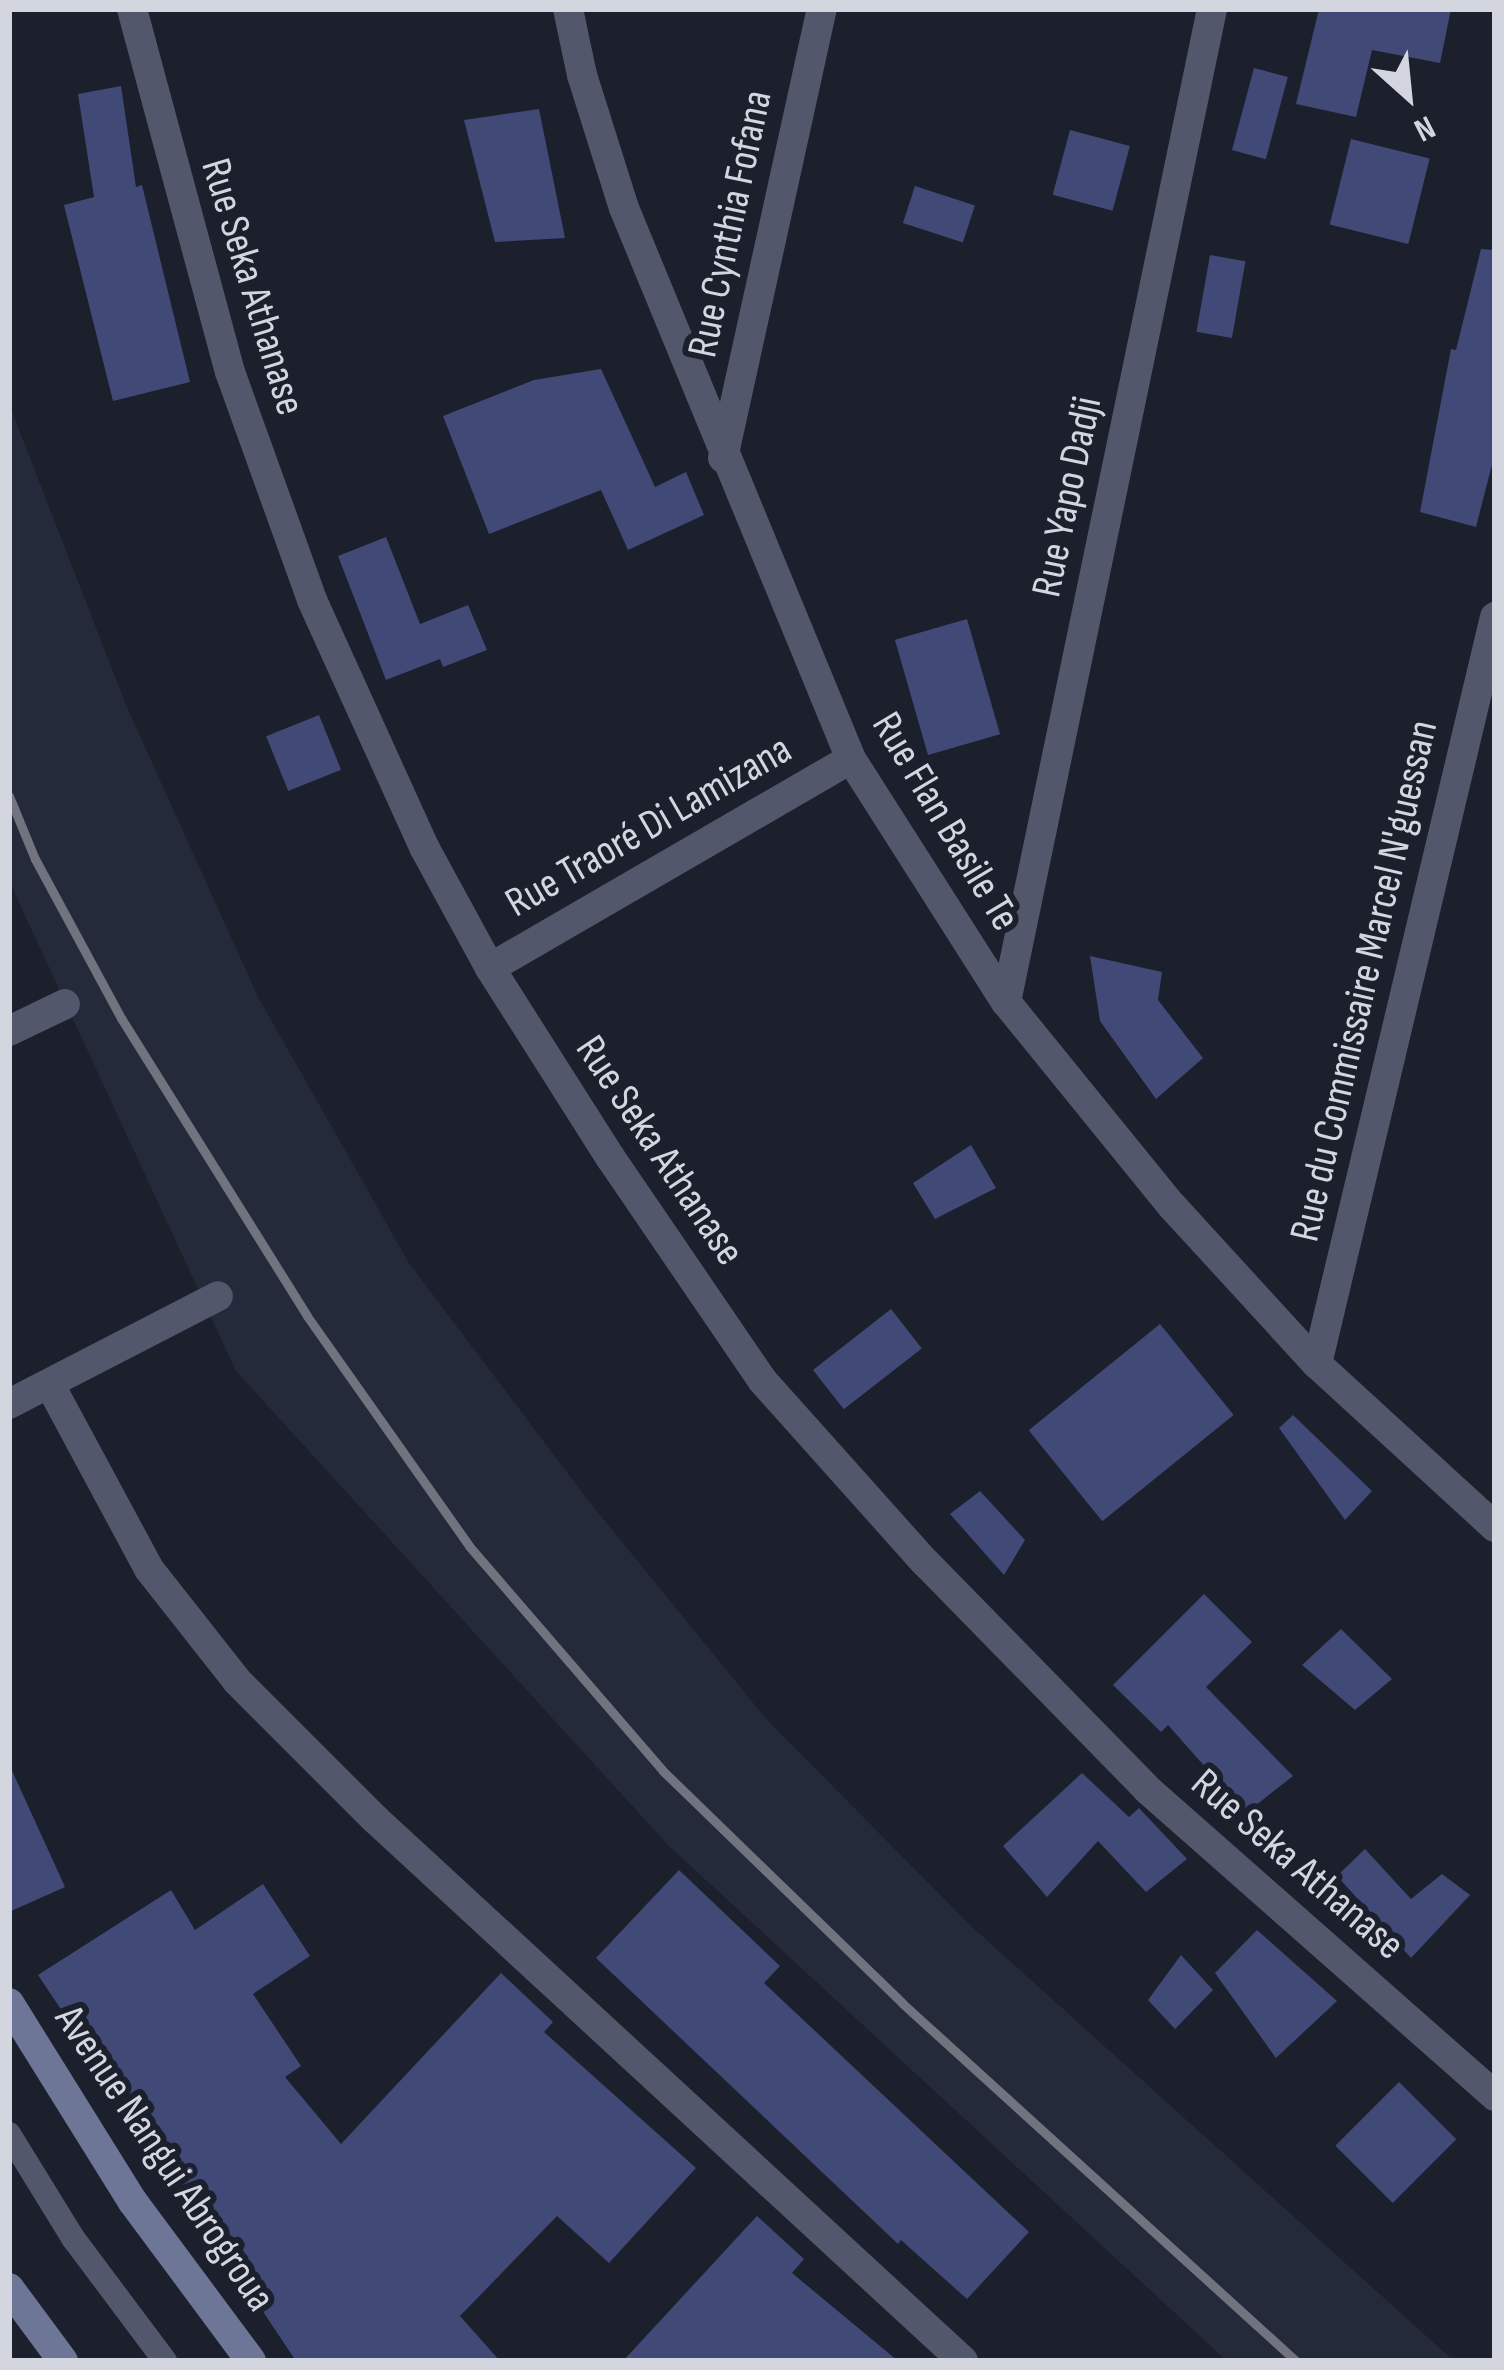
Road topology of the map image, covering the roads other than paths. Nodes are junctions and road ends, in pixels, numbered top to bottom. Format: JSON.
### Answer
{"nodes":[{"id":1,"x":132,"y":9,"type":"edge"},
{"id":2,"x":568,"y":9,"type":"edge"},
{"id":3,"x":822,"y":9,"type":"edge"},
{"id":4,"x":1212,"y":9,"type":"edge"},
{"id":5,"x":723,"y":458,"type":"junction"},
{"id":6,"x":1495,"y":617,"type":"edge"},
{"id":7,"x":851,"y":759,"type":"junction"},
{"id":8,"x":490,"y":968,"type":"junction"},
{"id":9,"x":1006,"y":1002,"type":"junction"},
{"id":10,"x":65,"y":1004,"type":"dead end"},
{"id":11,"x":9,"y":1030,"type":"edge"},
{"id":12,"x":218,"y":1296,"type":"dead end"},
{"id":13,"x":1317,"y":1364,"type":"junction"},
{"id":14,"x":50,"y":1385,"type":"junction"},
{"id":15,"x":9,"y":1404,"type":"edge"},
{"id":16,"x":1495,"y":1527,"type":"edge"},
{"id":17,"x":9,"y":2003,"type":"edge"},
{"id":18,"x":1495,"y":2096,"type":"edge"},
{"id":19,"x":9,"y":2134,"type":"edge"},
{"id":20,"x":9,"y":2288,"type":"edge"},
{"id":21,"x":63,"y":2361,"type":"edge"},
{"id":22,"x":165,"y":2361,"type":"edge"},
{"id":23,"x":251,"y":2361,"type":"edge"},
{"id":24,"x":963,"y":2361,"type":"edge"}],
"edges":[{"from":1,"to":8,"type":"street","name":"Rue Seka Athanase"},
{"from":2,"to":5,"type":"street","name":"Rue Flan Basile Te"},
{"from":3,"to":5,"type":"street","name":"Rue Cynthia Fofana"},
{"from":4,"to":9,"type":"street","name":"Rue Yapo Dadji"},
{"from":5,"to":7,"type":"street","name":"Rue Flan Basile Te"},
{"from":6,"to":13,"type":"street","name":"Rue du Commissaire Marcel N'guessan"},
{"from":7,"to":8,"type":"street","name":"Rue Traoré Di Lamizana"},
{"from":7,"to":9,"type":"street","name":"Rue Flan Basile Te"},
{"from":8,"to":18,"type":"street","name":"Rue Seka Athanase"},
{"from":9,"to":13,"type":"street","name":"Rue Flan Basile Te"},
{"from":10,"to":11,"type":"street"},
{"from":12,"to":14,"type":"street"},
{"from":13,"to":16,"type":"street","name":"Rue Flan Basile Te"},
{"from":14,"to":15,"type":"street"},
{"from":14,"to":24,"type":"street"},
{"from":17,"to":23,"type":"street","name":"Avenue Nangui Abrogroua"},
{"from":19,"to":22,"type":"lane"},
{"from":20,"to":21,"type":"street"}]}
